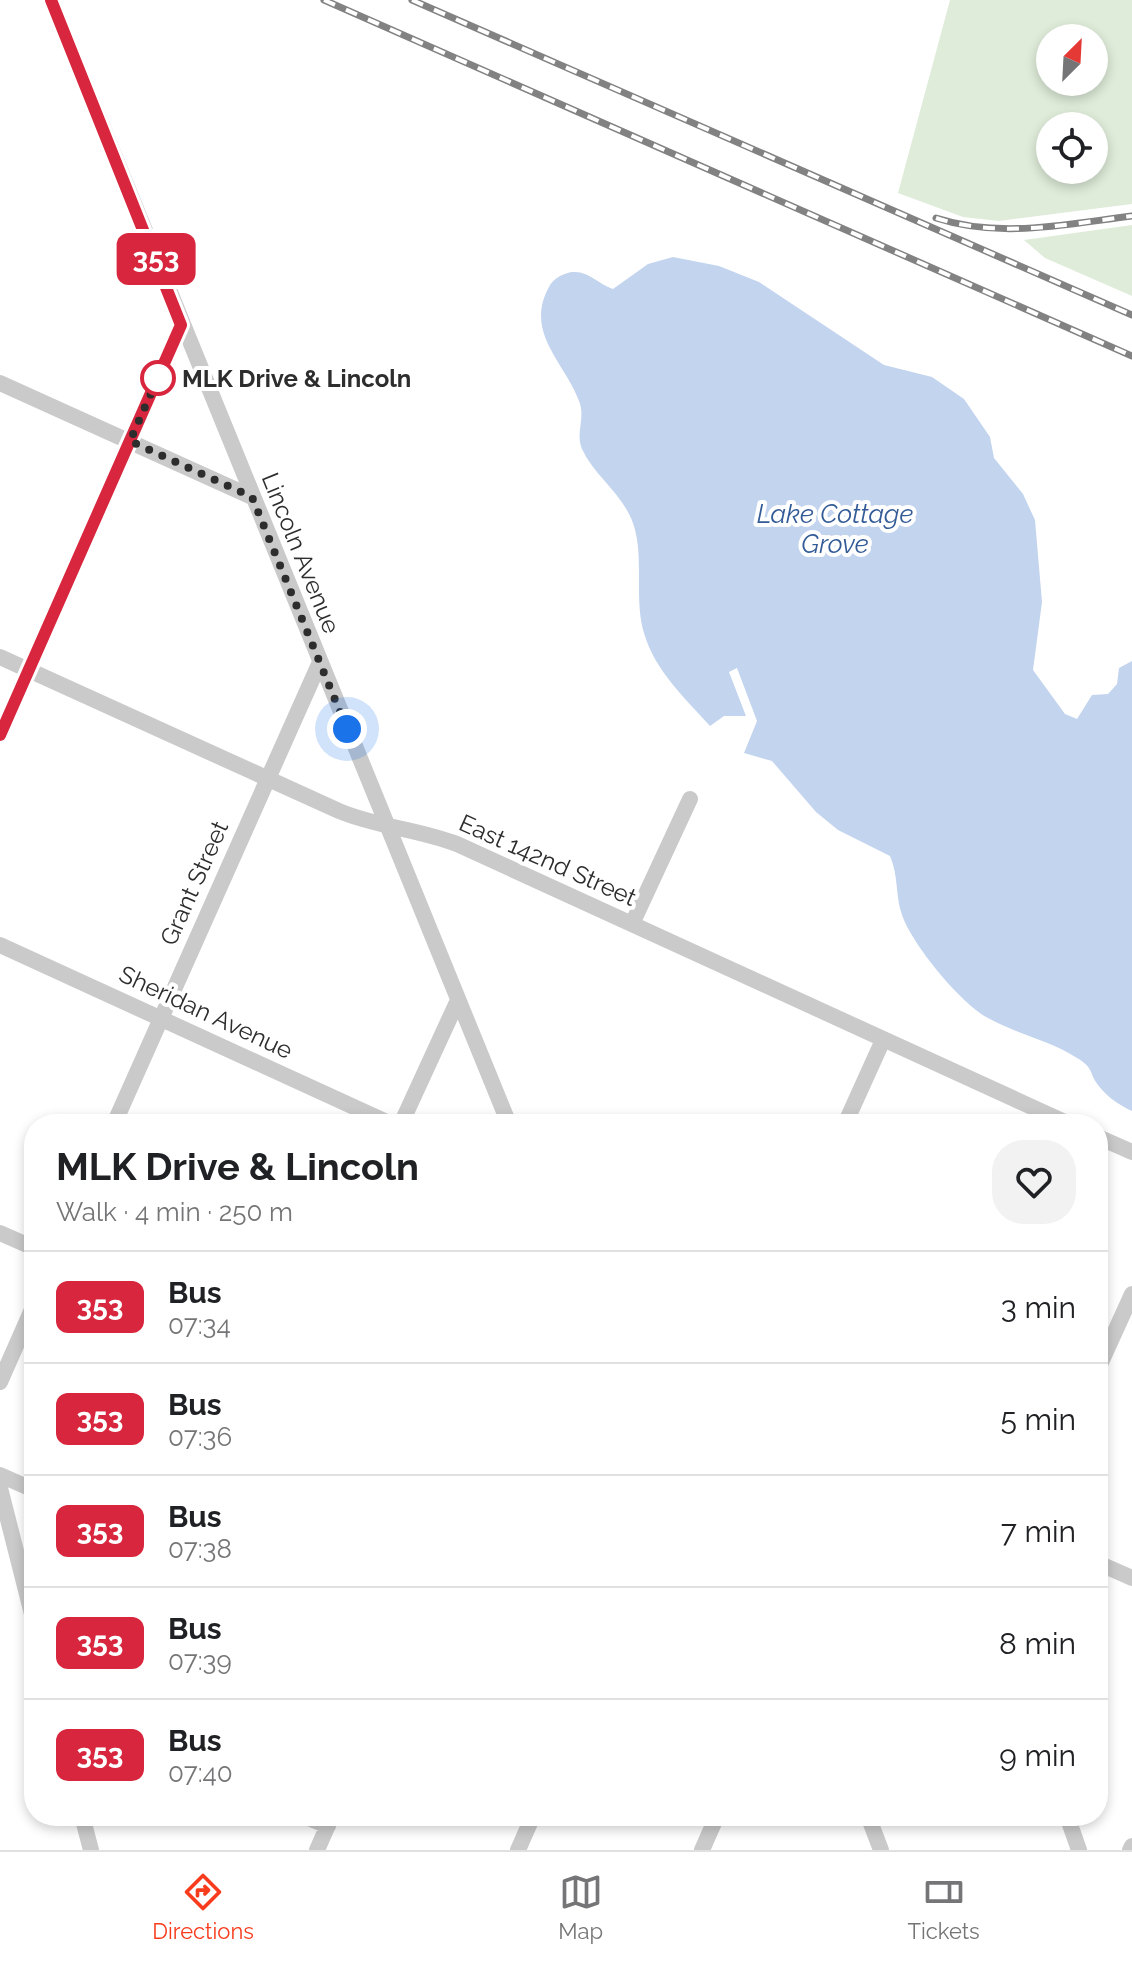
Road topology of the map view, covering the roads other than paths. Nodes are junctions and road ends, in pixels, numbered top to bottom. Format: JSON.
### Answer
{"nodes":[{"id":1,"x":51,"y":0,"type":"edge"},
{"id":2,"x":181,"y":325,"type":"junction"},
{"id":3,"x":0,"y":383,"type":"edge"},
{"id":4,"x":130,"y":441,"type":"junction"},
{"id":5,"x":252,"y":497,"type":"junction"},
{"id":6,"x":0,"y":657,"type":"edge"},
{"id":7,"x":320,"y":662,"type":"junction"},
{"id":8,"x":29,"y":670,"type":"junction"},
{"id":9,"x":0,"y":735,"type":"edge"},
{"id":10,"x":267,"y":779,"type":"junction"},
{"id":11,"x":690,"y":799,"type":"dead end"},
{"id":12,"x":386,"y":825,"type":"junction"},
{"id":13,"x":632,"y":924,"type":"junction"},
{"id":14,"x":0,"y":945,"type":"edge"},
{"id":15,"x":458,"y":1000,"type":"junction"},
{"id":16,"x":161,"y":1018,"type":"junction"},
{"id":17,"x":883,"y":1040,"type":"junction"},
{"id":18,"x":118,"y":1114,"type":"edge"},
{"id":19,"x":369,"y":1114,"type":"edge"},
{"id":20,"x":406,"y":1114,"type":"edge"},
{"id":21,"x":505,"y":1114,"type":"edge"},
{"id":22,"x":850,"y":1114,"type":"edge"},
{"id":23,"x":1047,"y":1114,"type":"edge"},
{"id":24,"x":1108,"y":1141,"type":"edge"},
{"id":25,"x":1132,"y":1152,"type":"edge"},
{"id":26,"x":0,"y":1233,"type":"edge"},
{"id":27,"x":24,"y":1244,"type":"edge"},
{"id":28,"x":1132,"y":1294,"type":"edge"},
{"id":29,"x":24,"y":1328,"type":"edge"},
{"id":30,"x":1108,"y":1335,"type":"edge"},
{"id":31,"x":0,"y":1382,"type":"edge"},
{"id":32,"x":0,"y":1475,"type":"edge"},
{"id":33,"x":24,"y":1486,"type":"edge"},
{"id":34,"x":0,"y":1488,"type":"edge"},
{"id":35,"x":1108,"y":1567,"type":"edge"},
{"id":36,"x":1132,"y":1578,"type":"edge"},
{"id":37,"x":24,"y":1583,"type":"edge"},
{"id":38,"x":85,"y":1826,"type":"edge"},
{"id":39,"x":328,"y":1826,"type":"edge"},
{"id":40,"x":529,"y":1826,"type":"edge"},
{"id":41,"x":713,"y":1826,"type":"edge"},
{"id":42,"x":872,"y":1826,"type":"edge"},
{"id":43,"x":1071,"y":1826,"type":"edge"},
{"id":44,"x":91,"y":1850,"type":"edge"},
{"id":45,"x":317,"y":1850,"type":"edge"},
{"id":46,"x":518,"y":1850,"type":"edge"},
{"id":47,"x":702,"y":1850,"type":"edge"},
{"id":48,"x":881,"y":1850,"type":"edge"},
{"id":49,"x":1079,"y":1850,"type":"edge"}],
"edges":[{"from":1,"to":2,"type":"street","name":"Lincoln Avenue"},
{"from":2,"to":4,"type":"street"},
{"from":2,"to":5,"type":"street","name":"Lincoln Avenue"},
{"from":3,"to":4,"type":"street"},
{"from":4,"to":5,"type":"street"},
{"from":4,"to":8,"type":"street"},
{"from":5,"to":7,"type":"street","name":"Lincoln Avenue"},
{"from":6,"to":8,"type":"street","name":"East 142nd Street"},
{"from":7,"to":10,"type":"street","name":"Grant Street"},
{"from":7,"to":12,"type":"street","name":"Lincoln Avenue"},
{"from":8,"to":9,"type":"street"},
{"from":8,"to":10,"type":"street","name":"East 142nd Street"},
{"from":10,"to":12,"type":"street","name":"East 142nd Street"},
{"from":10,"to":16,"type":"street","name":"Grant Street"},
{"from":11,"to":13,"type":"street"},
{"from":12,"to":13,"type":"street","name":"East 142nd Street"},
{"from":12,"to":15,"type":"street","name":"Lincoln Avenue"},
{"from":13,"to":17,"type":"street","name":"East 142nd Street"},
{"from":14,"to":16,"type":"street","name":"Sheridan Avenue"},
{"from":15,"to":20,"type":"street"},
{"from":15,"to":21,"type":"street","name":"Lincoln Avenue"},
{"from":16,"to":18,"type":"street","name":"Grant Street"},
{"from":16,"to":19,"type":"street","name":"Sheridan Avenue"},
{"from":17,"to":22,"type":"street"},
{"from":17,"to":23,"type":"street","name":"East 142nd Street"},
{"from":24,"to":25,"type":"street"},
{"from":26,"to":27,"type":"street"},
{"from":28,"to":30,"type":"street"},
{"from":29,"to":31,"type":"street"},
{"from":32,"to":33,"type":"street"},
{"from":34,"to":37,"type":"street"},
{"from":35,"to":36,"type":"street"},
{"from":38,"to":44,"type":"street"},
{"from":39,"to":45,"type":"street"},
{"from":40,"to":46,"type":"street"},
{"from":41,"to":47,"type":"street"},
{"from":42,"to":48,"type":"street"},
{"from":43,"to":49,"type":"street"}]}
